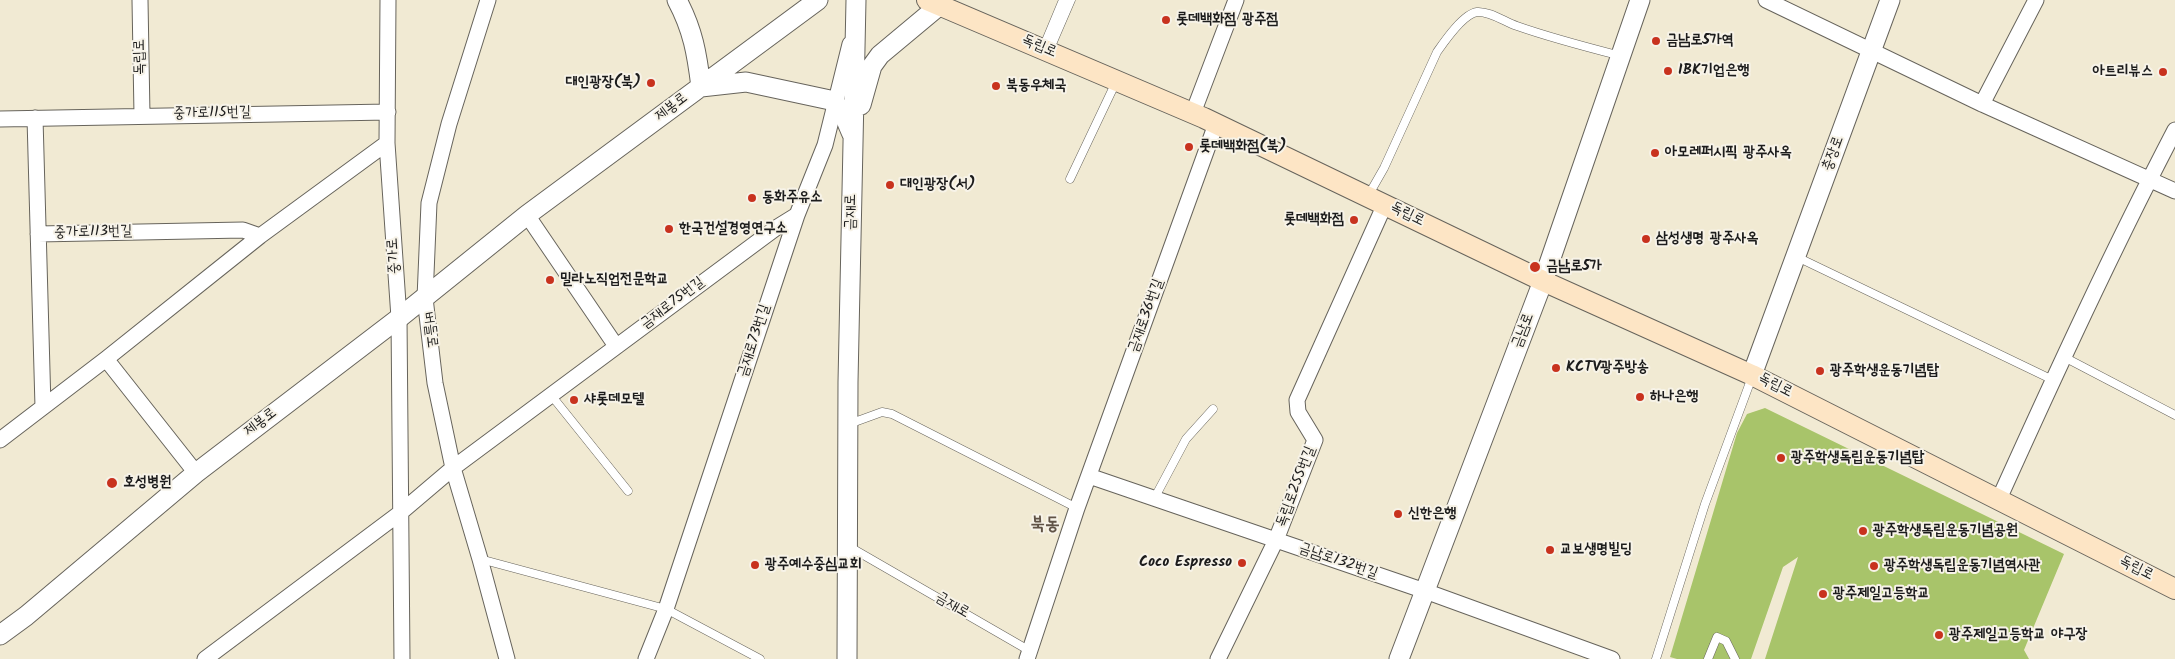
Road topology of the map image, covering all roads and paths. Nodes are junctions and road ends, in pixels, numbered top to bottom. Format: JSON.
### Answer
{"nodes":[{"id":1,"x":140,"y":0,"type":"edge"},
{"id":2,"x":388,"y":0,"type":"edge"},
{"id":3,"x":488,"y":0,"type":"edge"},
{"id":4,"x":677,"y":0,"type":"edge"},
{"id":5,"x":818,"y":0,"type":"edge"},
{"id":6,"x":856,"y":0,"type":"edge"},
{"id":7,"x":1063,"y":0,"type":"edge"},
{"id":8,"x":1071,"y":0,"type":"edge"},
{"id":9,"x":1236,"y":0,"type":"edge"},
{"id":10,"x":1640,"y":0,"type":"edge"},
{"id":11,"x":1766,"y":0,"type":"edge"},
{"id":12,"x":1890,"y":0,"type":"edge"},
{"id":13,"x":2036,"y":0,"type":"edge"},
{"id":14,"x":934,"y":2,"type":"edge"},
{"id":15,"x":856,"y":21,"type":"junction"},
{"id":16,"x":1046,"y":50,"type":"junction"},
{"id":17,"x":1871,"y":51,"type":"junction"},
{"id":18,"x":1621,"y":56,"type":"junction"},
{"id":19,"x":1116,"y":80,"type":"junction"},
{"id":20,"x":701,"y":87,"type":"junction"},
{"id":21,"x":836,"y":103,"type":"junction"},
{"id":22,"x":1982,"y":104,"type":"junction"},
{"id":23,"x":388,"y":112,"type":"junction"},
{"id":24,"x":1193,"y":113,"type":"junction"},
{"id":25,"x":142,"y":115,"type":"junction"},
{"id":26,"x":35,"y":118,"type":"junction"},
{"id":27,"x":0,"y":119,"type":"edge"},
{"id":28,"x":1216,"y":124,"type":"junction"},
{"id":29,"x":2175,"y":130,"type":"edge"},
{"id":30,"x":853,"y":138,"type":"junction"},
{"id":31,"x":387,"y":143,"type":"junction"},
{"id":32,"x":1070,"y":179,"type":"dead end"},
{"id":33,"x":2149,"y":179,"type":"junction"},
{"id":34,"x":2175,"y":191,"type":"edge"},
{"id":35,"x":1377,"y":200,"type":"junction"},
{"id":36,"x":527,"y":215,"type":"junction"},
{"id":37,"x":797,"y":215,"type":"junction"},
{"id":38,"x":38,"y":234,"type":"junction"},
{"id":39,"x":260,"y":236,"type":"junction"},
{"id":40,"x":1797,"y":257,"type":"junction"},
{"id":41,"x":1543,"y":281,"type":"junction"},
{"id":42,"x":425,"y":298,"type":"junction"},
{"id":43,"x":399,"y":318,"type":"junction"},
{"id":44,"x":616,"y":346,"type":"junction"},
{"id":45,"x":2064,"y":357,"type":"junction"},
{"id":46,"x":106,"y":359,"type":"junction"},
{"id":47,"x":1752,"y":375,"type":"junction"},
{"id":48,"x":2053,"y":380,"type":"junction"},
{"id":49,"x":551,"y":395,"type":"junction"},
{"id":50,"x":43,"y":407,"type":"junction"},
{"id":51,"x":1213,"y":409,"type":"dead end"},
{"id":52,"x":2175,"y":415,"type":"edge"},
{"id":53,"x":847,"y":424,"type":"junction"},
{"id":54,"x":0,"y":440,"type":"edge"},
{"id":55,"x":453,"y":468,"type":"junction"},
{"id":56,"x":196,"y":473,"type":"junction"},
{"id":57,"x":1089,"y":476,"type":"junction"},
{"id":58,"x":628,"y":491,"type":"dead end"},
{"id":59,"x":1153,"y":499,"type":"junction"},
{"id":60,"x":1999,"y":499,"type":"junction"},
{"id":61,"x":1078,"y":508,"type":"junction"},
{"id":62,"x":400,"y":513,"type":"junction"},
{"id":63,"x":1276,"y":540,"type":"junction"},
{"id":64,"x":847,"y":545,"type":"junction"},
{"id":65,"x":480,"y":559,"type":"junction"},
{"id":66,"x":2175,"y":590,"type":"edge"},
{"id":67,"x":1425,"y":592,"type":"junction"},
{"id":68,"x":666,"y":610,"type":"junction"},
{"id":69,"x":26,"y":616,"type":"junction"},
{"id":70,"x":0,"y":622,"type":"edge"},
{"id":71,"x":0,"y":635,"type":"edge"},
{"id":72,"x":1585,"y":654,"type":"edge"},
{"id":73,"x":1029,"y":655,"type":"edge"},
{"id":74,"x":205,"y":659,"type":"edge"},
{"id":75,"x":402,"y":659,"type":"edge"},
{"id":76,"x":507,"y":659,"type":"edge"},
{"id":77,"x":646,"y":659,"type":"edge"},
{"id":78,"x":760,"y":659,"type":"edge"},
{"id":79,"x":846,"y":659,"type":"edge"},
{"id":80,"x":1218,"y":659,"type":"edge"},
{"id":81,"x":1399,"y":659,"type":"edge"},
{"id":82,"x":1612,"y":659,"type":"edge"},
{"id":83,"x":1656,"y":659,"type":"edge"},
{"id":84,"x":1708,"y":659,"type":"edge"},
{"id":85,"x":1735,"y":659,"type":"edge"}],
"edges":[{"from":1,"to":25,"type":"street","name":"독립로"},
{"from":2,"to":23,"type":"street","name":"중가로"},
{"from":3,"to":42,"type":"street","name":"버들로"},
{"from":4,"to":20,"type":"street"},
{"from":5,"to":20,"type":"street","name":"제봉로"},
{"from":6,"to":15,"type":"street","name":"금재로"},
{"from":7,"to":16,"type":"lane"},
{"from":8,"to":16,"type":"lane"},
{"from":9,"to":24,"type":"street"},
{"from":10,"to":18,"type":"street","name":"금남로"},
{"from":11,"to":17,"type":"street"},
{"from":12,"to":17,"type":"street","name":"충장로"},
{"from":13,"to":22,"type":"street"},
{"from":14,"to":16,"type":"main road","name":"독립로"},
{"from":14,"to":30,"type":"street"},
{"from":15,"to":21,"type":"street","name":"금재로73번길"},
{"from":15,"to":30,"type":"street","name":"금재로"},
{"from":16,"to":19,"type":"main road","name":"독립로"},
{"from":17,"to":22,"type":"street"},
{"from":17,"to":40,"type":"street","name":"충장로"},
{"from":18,"to":35,"type":"lane"},
{"from":18,"to":41,"type":"street","name":"금남로"},
{"from":19,"to":24,"type":"main road","name":"독립로"},
{"from":19,"to":32,"type":"lane"},
{"from":20,"to":21,"type":"street"},
{"from":20,"to":36,"type":"street","name":"제봉로"},
{"from":21,"to":30,"type":"street"},
{"from":21,"to":37,"type":"street","name":"금재로73번길"},
{"from":22,"to":33,"type":"street"},
{"from":23,"to":25,"type":"street","name":"중가로115번길"},
{"from":23,"to":31,"type":"street","name":"중가로"},
{"from":24,"to":28,"type":"main road","name":"독립로"},
{"from":25,"to":26,"type":"street","name":"중가로115번길"},
{"from":26,"to":27,"type":"street","name":"중가로115번길"},
{"from":26,"to":38,"type":"street"},
{"from":28,"to":35,"type":"main road","name":"독립로"},
{"from":28,"to":57,"type":"street","name":"금재로36번길"},
{"from":29,"to":33,"type":"street"},
{"from":30,"to":53,"type":"street","name":"금재로"},
{"from":31,"to":39,"type":"street"},
{"from":31,"to":43,"type":"street","name":"중가로"},
{"from":33,"to":34,"type":"street"},
{"from":33,"to":45,"type":"street"},
{"from":35,"to":41,"type":"main road","name":"독립로"},
{"from":35,"to":63,"type":"street","name":"독립로255번길"},
{"from":36,"to":42,"type":"street","name":"제봉로"},
{"from":36,"to":44,"type":"street"},
{"from":37,"to":44,"type":"street","name":"금재로75번길"},
{"from":37,"to":68,"type":"street","name":"금재로73번길"},
{"from":38,"to":39,"type":"street","name":"중가로113번길"},
{"from":38,"to":50,"type":"street","name":"중가로113번길"},
{"from":39,"to":46,"type":"street"},
{"from":40,"to":47,"type":"street","name":"충장로"},
{"from":40,"to":48,"type":"lane"},
{"from":41,"to":47,"type":"main road","name":"독립로"},
{"from":41,"to":67,"type":"street","name":"금남로"},
{"from":42,"to":43,"type":"street","name":"제봉로"},
{"from":42,"to":55,"type":"street","name":"버들로"},
{"from":43,"to":56,"type":"street","name":"제봉로"},
{"from":43,"to":62,"type":"street","name":"중가로"},
{"from":44,"to":49,"type":"street","name":"금재로75번길"},
{"from":45,"to":48,"type":"street"},
{"from":45,"to":52,"type":"lane"},
{"from":46,"to":50,"type":"street"},
{"from":46,"to":56,"type":"street"},
{"from":47,"to":60,"type":"main road","name":"독립로"},
{"from":47,"to":83,"type":"lane"},
{"from":48,"to":60,"type":"street"},
{"from":49,"to":55,"type":"street","name":"금재로75번길"},
{"from":49,"to":58,"type":"lane"},
{"from":50,"to":54,"type":"street"},
{"from":51,"to":59,"type":"lane"},
{"from":53,"to":61,"type":"lane"},
{"from":53,"to":64,"type":"street","name":"금재로"},
{"from":55,"to":62,"type":"street","name":"금재로75번길"},
{"from":55,"to":65,"type":"street","name":"버들로"},
{"from":56,"to":69,"type":"street","name":"제봉로"},
{"from":57,"to":59,"type":"street","name":"금남로132번길"},
{"from":57,"to":61,"type":"street","name":"금재로36번길"},
{"from":59,"to":63,"type":"street","name":"금남로132번길"},
{"from":60,"to":66,"type":"main road","name":"독립로"},
{"from":61,"to":73,"type":"street","name":"금재로36번길"},
{"from":62,"to":74,"type":"street"},
{"from":62,"to":75,"type":"street","name":"중가로"},
{"from":63,"to":67,"type":"street","name":"금남로132번길"},
{"from":63,"to":80,"type":"street","name":"독립로255번길"},
{"from":64,"to":73,"type":"lane","name":"금재로"},
{"from":64,"to":79,"type":"street","name":"금재로"},
{"from":65,"to":68,"type":"lane"},
{"from":65,"to":76,"type":"street","name":"버들로"},
{"from":67,"to":72,"type":"street","name":"금남로132번길"},
{"from":67,"to":81,"type":"street","name":"금남로"},
{"from":68,"to":77,"type":"street","name":"금재로73번길"},
{"from":68,"to":78,"type":"lane"},
{"from":69,"to":70,"type":"street"},
{"from":69,"to":71,"type":"street","name":"제봉로"},
{"from":72,"to":82,"type":"street","name":"금남로132번길"},
{"from":84,"to":85,"type":"lane"}]}
